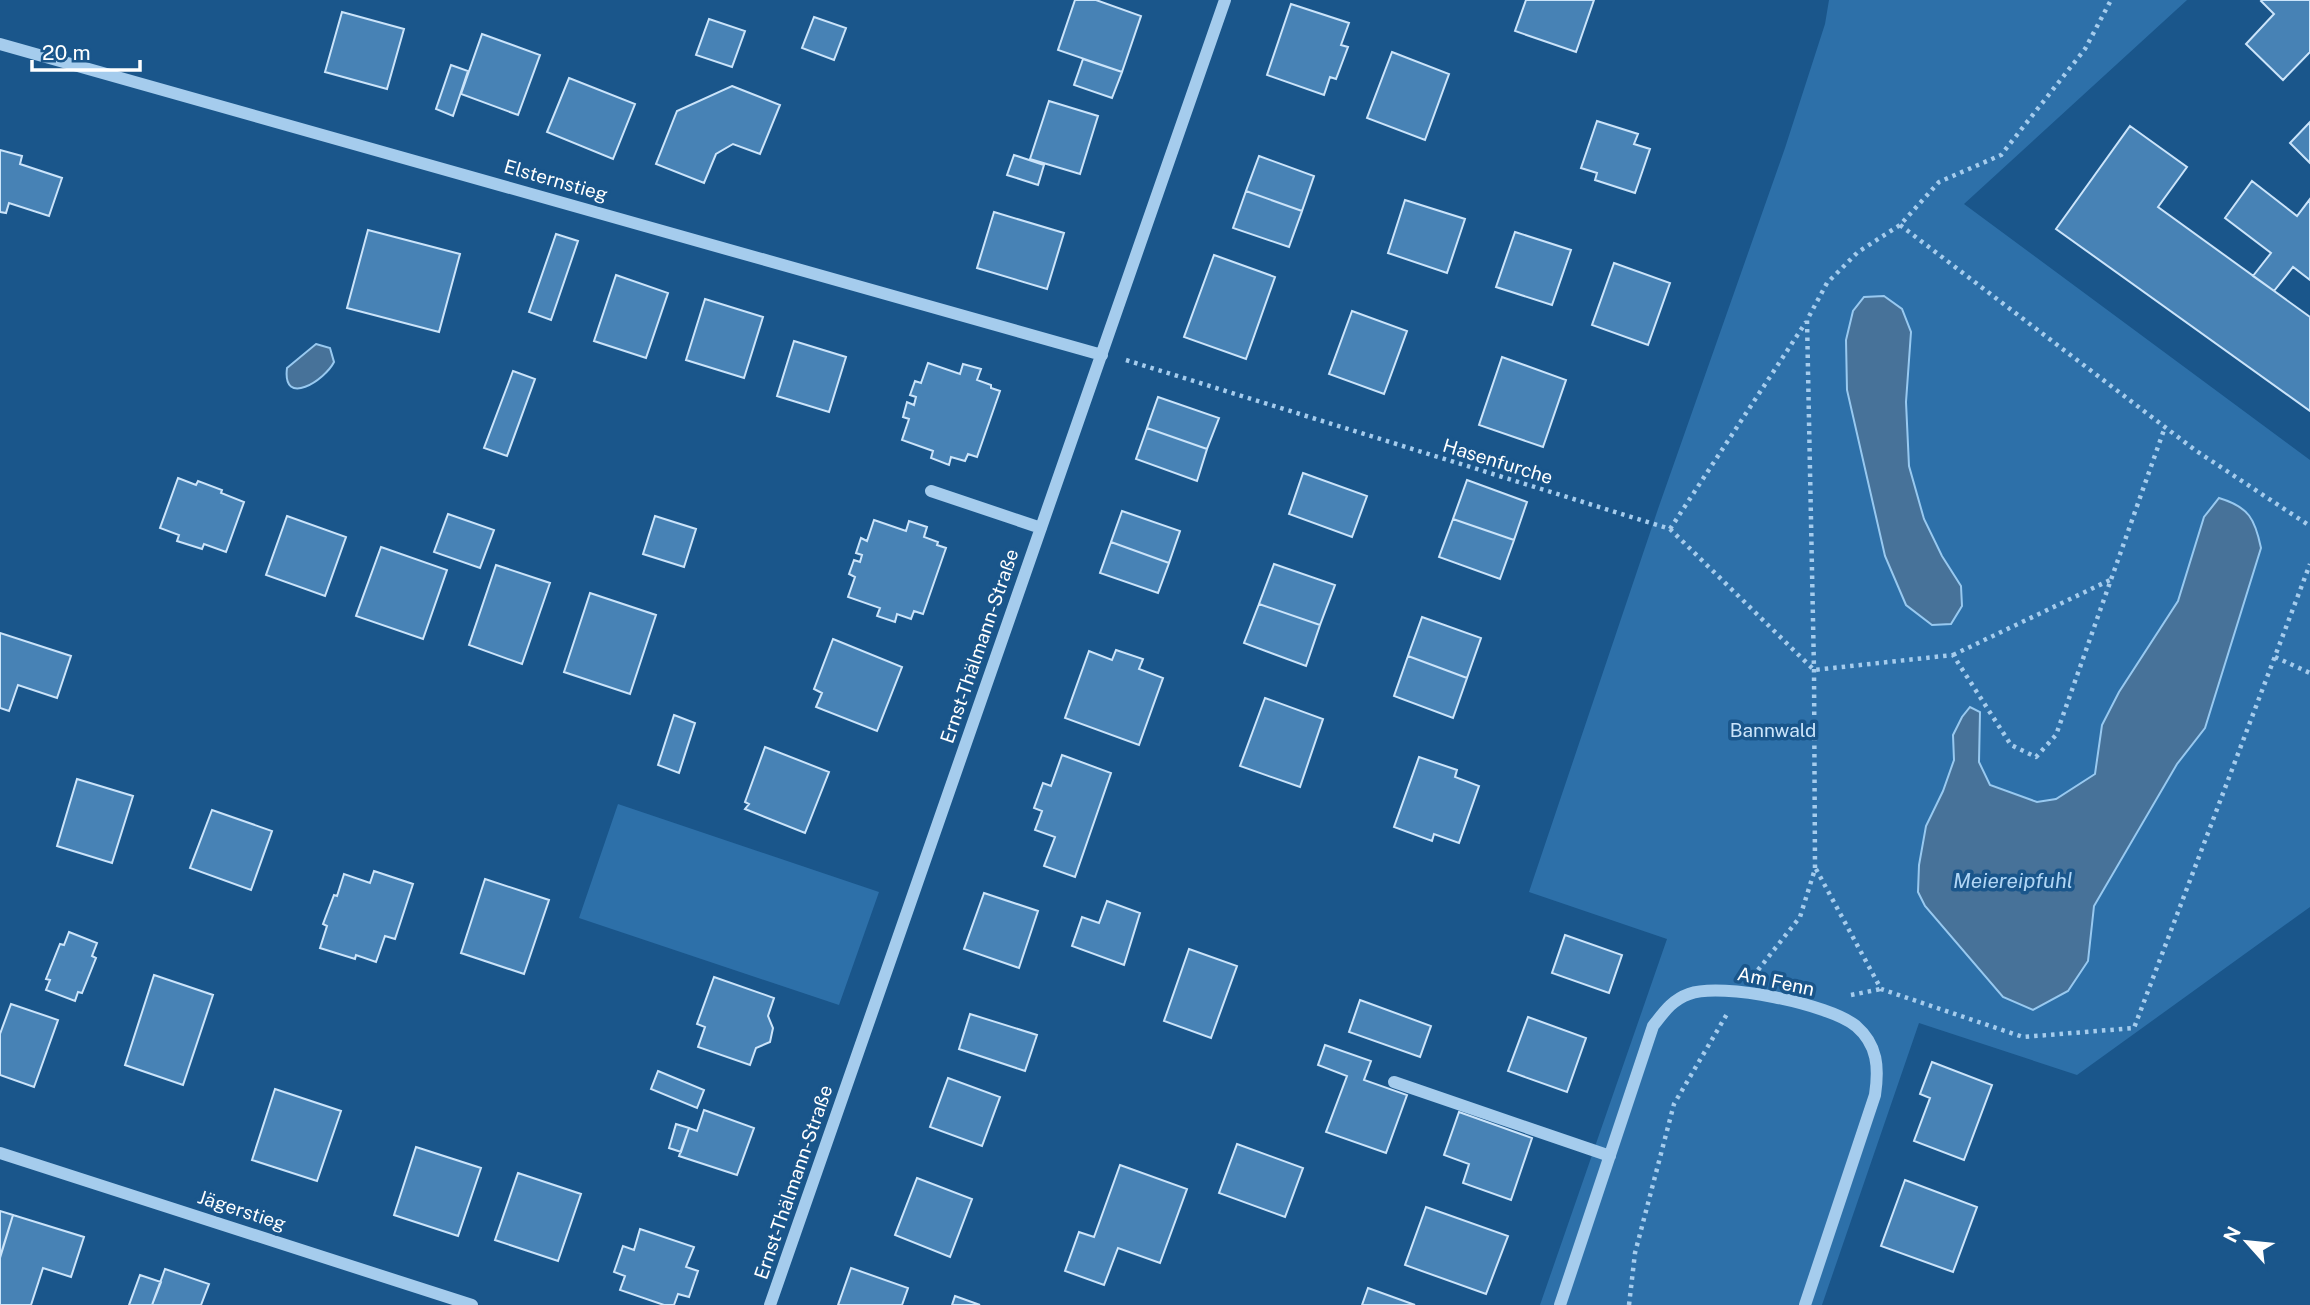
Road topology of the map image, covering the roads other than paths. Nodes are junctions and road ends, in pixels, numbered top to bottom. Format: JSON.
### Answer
{"nodes":[{"id":1,"x":1225,"y":0,"type":"edge"},
{"id":2,"x":0,"y":44,"type":"edge"},
{"id":3,"x":1102,"y":355,"type":"junction"},
{"id":4,"x":931,"y":491,"type":"dead end"},
{"id":5,"x":1041,"y":528,"type":"junction"},
{"id":6,"x":1394,"y":1082,"type":"dead end"},
{"id":7,"x":0,"y":1153,"type":"edge"},
{"id":8,"x":1610,"y":1156,"type":"junction"},
{"id":9,"x":472,"y":1305,"type":"edge"},
{"id":10,"x":770,"y":1305,"type":"edge"},
{"id":11,"x":1560,"y":1305,"type":"edge"},
{"id":12,"x":1805,"y":1305,"type":"edge"}],
"edges":[{"from":1,"to":3,"type":"street","name":"Ernst-Thälmann-Straße"},
{"from":2,"to":3,"type":"street","name":"Elsternstieg"},
{"from":3,"to":5,"type":"street","name":"Ernst-Thälmann-Straße"},
{"from":4,"to":5,"type":"street"},
{"from":5,"to":10,"type":"street","name":"Ernst-Thälmann-Straße"},
{"from":6,"to":8,"type":"street"},
{"from":7,"to":9,"type":"street","name":"Jägerstieg"},
{"from":8,"to":11,"type":"street","name":"Am Fenn"},
{"from":8,"to":12,"type":"street","name":"Am Fenn"}]}
